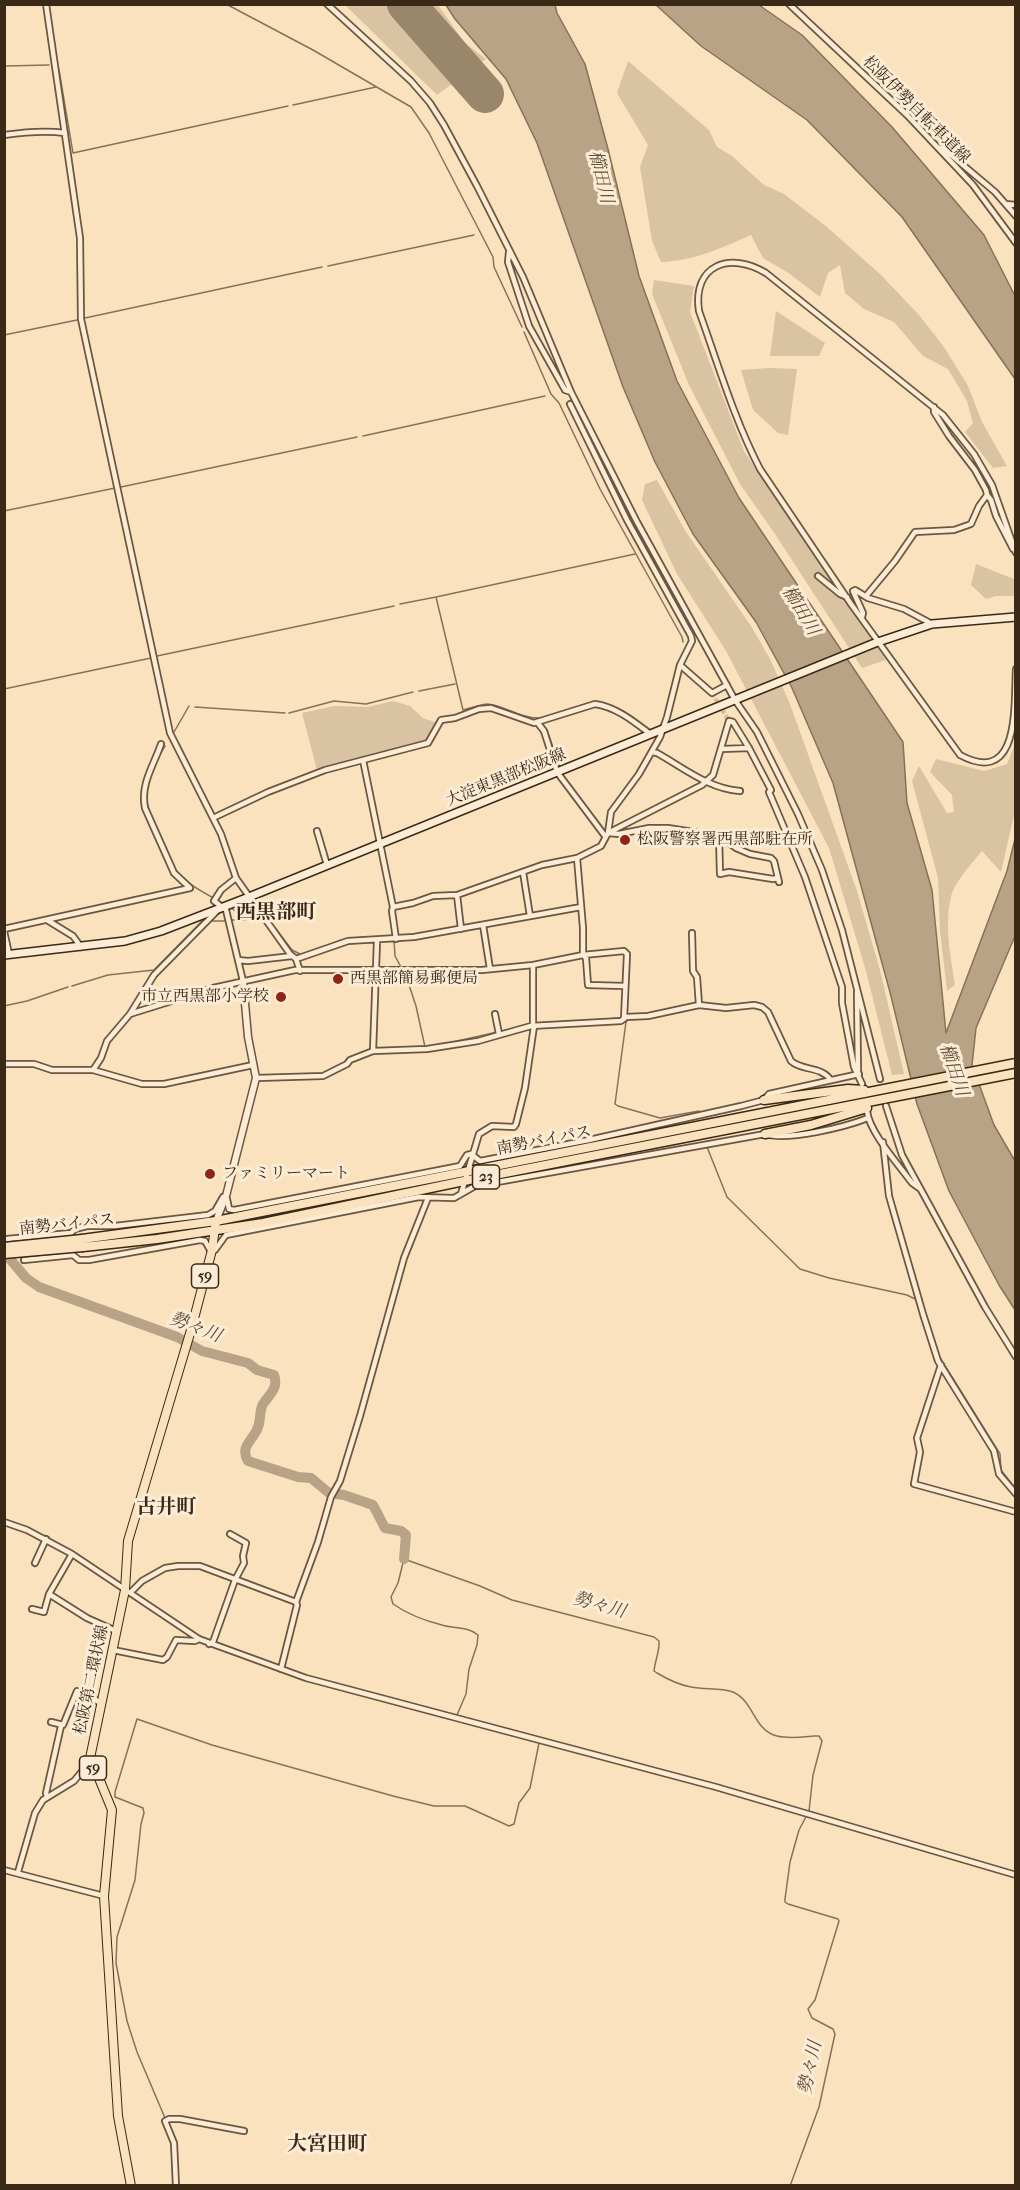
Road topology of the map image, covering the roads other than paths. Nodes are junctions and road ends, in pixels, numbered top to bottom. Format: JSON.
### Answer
{"nodes":[{"id":1,"x":46,"y":4,"type":"edge"},
{"id":2,"x":327,"y":4,"type":"edge"},
{"id":3,"x":789,"y":4,"type":"edge"},
{"id":4,"x":65,"y":133,"type":"junction"},
{"id":5,"x":4,"y":135,"type":"edge"},
{"id":6,"x":938,"y":148,"type":"junction"},
{"id":7,"x":1006,"y":204,"type":"junction"},
{"id":8,"x":1016,"y":204,"type":"edge"},
{"id":9,"x":1016,"y":216,"type":"edge"},
{"id":10,"x":1016,"y":243,"type":"edge"},
{"id":11,"x":509,"y":252,"type":"junction"},
{"id":12,"x":571,"y":392,"type":"junction"},
{"id":13,"x":570,"y":404,"type":"dead end"},
{"id":14,"x":934,"y":407,"type":"junction"},
{"id":15,"x":987,"y":495,"type":"junction"},
{"id":16,"x":1015,"y":552,"type":"edge"},
{"id":17,"x":818,"y":576,"type":"dead end"},
{"id":18,"x":866,"y":596,"type":"junction"},
{"id":19,"x":847,"y":597,"type":"junction"},
{"id":20,"x":862,"y":617,"type":"junction"},
{"id":21,"x":1016,"y":617,"type":"edge"},
{"id":22,"x":932,"y":624,"type":"junction"},
{"id":23,"x":878,"y":642,"type":"junction"},
{"id":24,"x":680,"y":665,"type":"junction"},
{"id":25,"x":1016,"y":669,"type":"edge"},
{"id":26,"x":727,"y":685,"type":"junction"},
{"id":27,"x":736,"y":699,"type":"junction"},
{"id":28,"x":537,"y":722,"type":"junction"},
{"id":29,"x":662,"y":730,"type":"junction"},
{"id":30,"x":649,"y":733,"type":"junction"},
{"id":31,"x":161,"y":744,"type":"dead end"},
{"id":32,"x":722,"y":748,"type":"junction"},
{"id":33,"x":750,"y":748,"type":"junction"},
{"id":34,"x":652,"y":752,"type":"junction"},
{"id":35,"x":363,"y":760,"type":"junction"},
{"id":36,"x":559,"y":771,"type":"junction"},
{"id":37,"x":706,"y":782,"type":"junction"},
{"id":38,"x":740,"y":791,"type":"dead end"},
{"id":39,"x":213,"y":818,"type":"junction"},
{"id":40,"x":317,"y":831,"type":"dead end"},
{"id":41,"x":607,"y":835,"type":"junction"},
{"id":42,"x":719,"y":836,"type":"junction"},
{"id":43,"x":381,"y":843,"type":"junction"},
{"id":44,"x":577,"y":858,"type":"junction"},
{"id":45,"x":327,"y":865,"type":"junction"},
{"id":46,"x":523,"y":872,"type":"junction"},
{"id":47,"x":236,"y":878,"type":"junction"},
{"id":48,"x":457,"y":894,"type":"junction"},
{"id":49,"x":249,"y":897,"type":"junction"},
{"id":50,"x":225,"y":906,"type":"junction"},
{"id":51,"x":393,"y":907,"type":"junction"},
{"id":52,"x":581,"y":907,"type":"junction"},
{"id":53,"x":530,"y":916,"type":"junction"},
{"id":54,"x":47,"y":920,"type":"junction"},
{"id":55,"x":483,"y":925,"type":"junction"},
{"id":56,"x":461,"y":928,"type":"junction"},
{"id":57,"x":4,"y":930,"type":"edge"},
{"id":58,"x":692,"y":933,"type":"dead end"},
{"id":59,"x":394,"y":939,"type":"junction"},
{"id":60,"x":377,"y":940,"type":"junction"},
{"id":61,"x":81,"y":947,"type":"junction"},
{"id":62,"x":7,"y":955,"type":"edge"},
{"id":63,"x":583,"y":955,"type":"junction"},
{"id":64,"x":294,"y":957,"type":"junction"},
{"id":65,"x":238,"y":960,"type":"junction"},
{"id":66,"x":533,"y":965,"type":"junction"},
{"id":67,"x":490,"y":969,"type":"junction"},
{"id":68,"x":377,"y":970,"type":"junction"},
{"id":69,"x":300,"y":971,"type":"junction"},
{"id":70,"x":243,"y":981,"type":"junction"},
{"id":71,"x":625,"y":986,"type":"junction"},
{"id":72,"x":858,"y":986,"type":"junction"},
{"id":73,"x":699,"y":1005,"type":"junction"},
{"id":74,"x":130,"y":1014,"type":"junction"},
{"id":75,"x":495,"y":1014,"type":"dead end"},
{"id":76,"x":624,"y":1018,"type":"junction"},
{"id":77,"x":533,"y":1024,"type":"junction"},
{"id":78,"x":499,"y":1033,"type":"junction"},
{"id":79,"x":373,"y":1052,"type":"junction"},
{"id":80,"x":1016,"y":1063,"type":"edge"},
{"id":81,"x":4,"y":1064,"type":"edge"},
{"id":82,"x":253,"y":1065,"type":"junction"},
{"id":83,"x":93,"y":1070,"type":"junction"},
{"id":84,"x":1016,"y":1073,"type":"edge"},
{"id":85,"x":859,"y":1074,"type":"junction"},
{"id":86,"x":255,"y":1078,"type":"junction"},
{"id":87,"x":830,"y":1079,"type":"junction"},
{"id":88,"x":880,"y":1079,"type":"dead end"},
{"id":89,"x":862,"y":1084,"type":"dead end"},
{"id":90,"x":874,"y":1091,"type":"junction"},
{"id":91,"x":764,"y":1100,"type":"junction"},
{"id":92,"x":877,"y":1101,"type":"junction"},
{"id":93,"x":887,"y":1103,"type":"junction"},
{"id":94,"x":867,"y":1111,"type":"dead end"},
{"id":95,"x":868,"y":1118,"type":"junction"},
{"id":96,"x":765,"y":1134,"type":"junction"},
{"id":97,"x":883,"y":1142,"type":"junction"},
{"id":98,"x":471,"y":1154,"type":"junction"},
{"id":99,"x":466,"y":1171,"type":"junction"},
{"id":100,"x":464,"y":1181,"type":"junction"},
{"id":101,"x":921,"y":1190,"type":"junction"},
{"id":102,"x":461,"y":1194,"type":"junction"},
{"id":103,"x":226,"y":1196,"type":"junction"},
{"id":104,"x":428,"y":1198,"type":"junction"},
{"id":105,"x":216,"y":1226,"type":"junction"},
{"id":106,"x":6,"y":1243,"type":"edge"},
{"id":107,"x":82,"y":1243,"type":"junction"},
{"id":108,"x":213,"y":1250,"type":"junction"},
{"id":109,"x":4,"y":1254,"type":"edge"},
{"id":110,"x":24,"y":1260,"type":"dead end"},
{"id":111,"x":1016,"y":1357,"type":"edge"},
{"id":112,"x":941,"y":1365,"type":"junction"},
{"id":113,"x":1016,"y":1494,"type":"edge"},
{"id":114,"x":1016,"y":1512,"type":"edge"},
{"id":115,"x":4,"y":1522,"type":"edge"},
{"id":116,"x":230,"y":1534,"type":"dead end"},
{"id":117,"x":46,"y":1539,"type":"junction"},
{"id":118,"x":72,"y":1554,"type":"junction"},
{"id":119,"x":36,"y":1563,"type":"dead end"},
{"id":120,"x":235,"y":1580,"type":"junction"},
{"id":121,"x":128,"y":1592,"type":"junction"},
{"id":122,"x":49,"y":1594,"type":"junction"},
{"id":123,"x":296,"y":1602,"type":"junction"},
{"id":124,"x":32,"y":1609,"type":"dead end"},
{"id":125,"x":116,"y":1631,"type":"junction"},
{"id":126,"x":199,"y":1639,"type":"junction"},
{"id":127,"x":209,"y":1644,"type":"junction"},
{"id":128,"x":113,"y":1650,"type":"junction"},
{"id":129,"x":281,"y":1669,"type":"junction"},
{"id":130,"x":101,"y":1704,"type":"junction"},
{"id":131,"x":51,"y":1722,"type":"dead end"},
{"id":132,"x":61,"y":1726,"type":"junction"},
{"id":133,"x":89,"y":1763,"type":"junction"},
{"id":134,"x":47,"y":1797,"type":"junction"},
{"id":135,"x":4,"y":1870,"type":"edge"},
{"id":136,"x":18,"y":1872,"type":"junction"},
{"id":137,"x":1016,"y":1875,"type":"edge"},
{"id":138,"x":104,"y":1896,"type":"junction"},
{"id":139,"x":244,"y":2131,"type":"dead end"},
{"id":140,"x":131,"y":2186,"type":"edge"},
{"id":141,"x":176,"y":2186,"type":"edge"}],
"edges":[{"from":1,"to":4,"type":"street"},
{"from":2,"to":11,"type":"street"},
{"from":3,"to":6,"type":"street","name":"松阪伊勢自転車道線"},
{"from":4,"to":5,"type":"street"},
{"from":4,"to":39,"type":"street"},
{"from":6,"to":7,"type":"street"},
{"from":6,"to":10,"type":"street","name":"松阪伊勢自転車道線"},
{"from":7,"to":8,"type":"street"},
{"from":7,"to":9,"type":"street"},
{"from":11,"to":12,"type":"street"},
{"from":11,"to":12,"type":"street"},
{"from":12,"to":26,"type":"street"},
{"from":13,"to":24,"type":"street"},
{"from":14,"to":15,"type":"street"},
{"from":14,"to":16,"type":"street"},
{"from":14,"to":19,"type":"street"},
{"from":15,"to":16,"type":"street"},
{"from":15,"to":18,"type":"street"},
{"from":17,"to":19,"type":"street"},
{"from":18,"to":20,"type":"street"},
{"from":18,"to":22,"type":"street"},
{"from":19,"to":20,"type":"street"},
{"from":20,"to":23,"type":"street"},
{"from":21,"to":22,"type":"main road","name":"大淀東黒部松阪線"},
{"from":22,"to":23,"type":"main road","name":"大淀東黒部松阪線"},
{"from":23,"to":25,"type":"street"},
{"from":23,"to":27,"type":"main road","name":"大淀東黒部松阪線"},
{"from":24,"to":26,"type":"street"},
{"from":24,"to":29,"type":"street"},
{"from":26,"to":27,"type":"street"},
{"from":27,"to":29,"type":"main road","name":"大淀東黒部松阪線"},
{"from":27,"to":72,"type":"street"},
{"from":28,"to":30,"type":"street"},
{"from":28,"to":35,"type":"street"},
{"from":28,"to":36,"type":"street"},
{"from":29,"to":30,"type":"main road","name":"大淀東黒部松阪線"},
{"from":29,"to":34,"type":"street"},
{"from":30,"to":36,"type":"main road","name":"大淀東黒部松阪線"},
{"from":31,"to":54,"type":"street"},
{"from":32,"to":33,"type":"street"},
{"from":32,"to":33,"type":"street"},
{"from":32,"to":37,"type":"street"},
{"from":33,"to":85,"type":"street"},
{"from":34,"to":37,"type":"street"},
{"from":34,"to":41,"type":"street"},
{"from":35,"to":39,"type":"street"},
{"from":35,"to":43,"type":"street"},
{"from":36,"to":41,"type":"street"},
{"from":36,"to":43,"type":"main road","name":"大淀東黒部松阪線"},
{"from":37,"to":38,"type":"street"},
{"from":37,"to":41,"type":"street"},
{"from":39,"to":47,"type":"street"},
{"from":40,"to":45,"type":"street"},
{"from":41,"to":42,"type":"street"},
{"from":41,"to":44,"type":"street"},
{"from":42,"to":42,"type":"street"},
{"from":43,"to":45,"type":"main road","name":"大淀東黒部松阪線"},
{"from":43,"to":51,"type":"street"},
{"from":44,"to":46,"type":"street"},
{"from":44,"to":52,"type":"street"},
{"from":45,"to":49,"type":"main road","name":"大淀東黒部松阪線"},
{"from":46,"to":48,"type":"street"},
{"from":46,"to":53,"type":"street"},
{"from":47,"to":49,"type":"street"},
{"from":47,"to":50,"type":"street"},
{"from":48,"to":51,"type":"street"},
{"from":48,"to":56,"type":"street"},
{"from":49,"to":50,"type":"main road","name":"大淀東黒部松阪線"},
{"from":49,"to":64,"type":"street"},
{"from":50,"to":61,"type":"main road","name":"大淀東黒部松阪線"},
{"from":50,"to":65,"type":"street"},
{"from":50,"to":74,"type":"street"},
{"from":51,"to":59,"type":"street"},
{"from":52,"to":53,"type":"street"},
{"from":52,"to":63,"type":"street"},
{"from":53,"to":55,"type":"street"},
{"from":54,"to":57,"type":"street"},
{"from":54,"to":61,"type":"street"},
{"from":55,"to":56,"type":"street"},
{"from":55,"to":67,"type":"street"},
{"from":56,"to":59,"type":"street"},
{"from":57,"to":62,"type":"street"},
{"from":58,"to":73,"type":"street"},
{"from":59,"to":60,"type":"street"},
{"from":60,"to":64,"type":"street"},
{"from":60,"to":68,"type":"street"},
{"from":61,"to":62,"type":"main road","name":"大淀東黒部松阪線"},
{"from":63,"to":66,"type":"street"},
{"from":63,"to":71,"type":"street"},
{"from":63,"to":71,"type":"street"},
{"from":64,"to":65,"type":"street"},
{"from":64,"to":69,"type":"street"},
{"from":65,"to":70,"type":"street"},
{"from":66,"to":67,"type":"street"},
{"from":66,"to":77,"type":"street"},
{"from":67,"to":68,"type":"street"},
{"from":68,"to":69,"type":"street"},
{"from":68,"to":79,"type":"street"},
{"from":69,"to":70,"type":"street"},
{"from":70,"to":74,"type":"street"},
{"from":70,"to":82,"type":"street"},
{"from":71,"to":76,"type":"street"},
{"from":72,"to":85,"type":"street"},
{"from":72,"to":88,"type":"street"},
{"from":73,"to":76,"type":"street"},
{"from":73,"to":87,"type":"street"},
{"from":74,"to":83,"type":"street"},
{"from":75,"to":78,"type":"street"},
{"from":76,"to":77,"type":"street"},
{"from":77,"to":78,"type":"street"},
{"from":77,"to":98,"type":"street"},
{"from":78,"to":79,"type":"street"},
{"from":79,"to":86,"type":"street"},
{"from":80,"to":90,"type":"highway","name":"南勢バイパス","number":"23"},
{"from":81,"to":83,"type":"street"},
{"from":82,"to":83,"type":"street"},
{"from":82,"to":86,"type":"street"},
{"from":84,"to":93,"type":"highway","name":"南勢バイパス","number":"23"},
{"from":85,"to":87,"type":"street"},
{"from":85,"to":89,"type":"street"},
{"from":86,"to":103,"type":"street"},
{"from":87,"to":91,"type":"street"},
{"from":90,"to":91,"type":"highway"},
{"from":90,"to":99,"type":"highway","name":"南勢バイパス","number":"23"},
{"from":91,"to":98,"type":"street"},
{"from":92,"to":93,"type":"highway","name":"南勢バイパス","number":"23"},
{"from":92,"to":96,"type":"highway"},
{"from":92,"to":100,"type":"highway","name":"南勢バイパス","number":"23"},
{"from":93,"to":101,"type":"street"},
{"from":94,"to":95,"type":"street"},
{"from":95,"to":96,"type":"street"},
{"from":95,"to":97,"type":"street"},
{"from":96,"to":102,"type":"street"},
{"from":97,"to":101,"type":"street"},
{"from":97,"to":112,"type":"street"},
{"from":98,"to":99,"type":"street"},
{"from":98,"to":103,"type":"street"},
{"from":99,"to":100,"type":"street"},
{"from":99,"to":105,"type":"highway","name":"南勢バイパス","number":"23"},
{"from":100,"to":102,"type":"street"},
{"from":100,"to":105,"type":"highway","name":"南勢バイパス","number":"23"},
{"from":101,"to":111,"type":"street"},
{"from":102,"to":104,"type":"street"},
{"from":103,"to":105,"type":"street"},
{"from":103,"to":106,"type":"street"},
{"from":104,"to":108,"type":"street"},
{"from":104,"to":123,"type":"street"},
{"from":105,"to":107,"type":"highway","name":"南勢バイパス","number":"23"},
{"from":105,"to":108,"type":"main road","name":"松阪第二環状線","number":"59"},
{"from":106,"to":107,"type":"highway","name":"南勢バイパス","number":"23","bridge":true},
{"from":107,"to":109,"type":"highway","name":"南勢バイパス","number":"23","bridge":true},
{"from":108,"to":110,"type":"street"},
{"from":108,"to":121,"type":"main road","name":"松阪第二環状線","number":"59"},
{"from":112,"to":113,"type":"street"},
{"from":112,"to":114,"type":"street"},
{"from":115,"to":117,"type":"street"},
{"from":116,"to":120,"type":"street"},
{"from":117,"to":118,"type":"street"},
{"from":117,"to":119,"type":"street"},
{"from":118,"to":121,"type":"street"},
{"from":118,"to":122,"type":"street"},
{"from":120,"to":121,"type":"street"},
{"from":120,"to":123,"type":"street"},
{"from":120,"to":127,"type":"street"},
{"from":121,"to":125,"type":"main road","name":"松阪第二環状線","number":"59"},
{"from":121,"to":126,"type":"street"},
{"from":122,"to":124,"type":"street"},
{"from":122,"to":125,"type":"street"},
{"from":123,"to":129,"type":"street"},
{"from":125,"to":128,"type":"main road","name":"松阪第二環状線","number":"59"},
{"from":126,"to":127,"type":"street"},
{"from":126,"to":128,"type":"street"},
{"from":127,"to":129,"type":"street"},
{"from":128,"to":130,"type":"main road","name":"松阪第二環状線","number":"59"},
{"from":129,"to":137,"type":"street"},
{"from":130,"to":132,"type":"street"},
{"from":130,"to":133,"type":"main road","name":"松阪第二環状線","number":"59"},
{"from":131,"to":132,"type":"street"},
{"from":132,"to":134,"type":"street"},
{"from":133,"to":134,"type":"street"},
{"from":133,"to":138,"type":"main road","number":"59"},
{"from":134,"to":136,"type":"street"},
{"from":135,"to":136,"type":"street"},
{"from":136,"to":138,"type":"street"},
{"from":138,"to":140,"type":"main road","number":"59"},
{"from":139,"to":141,"type":"street"}]}
